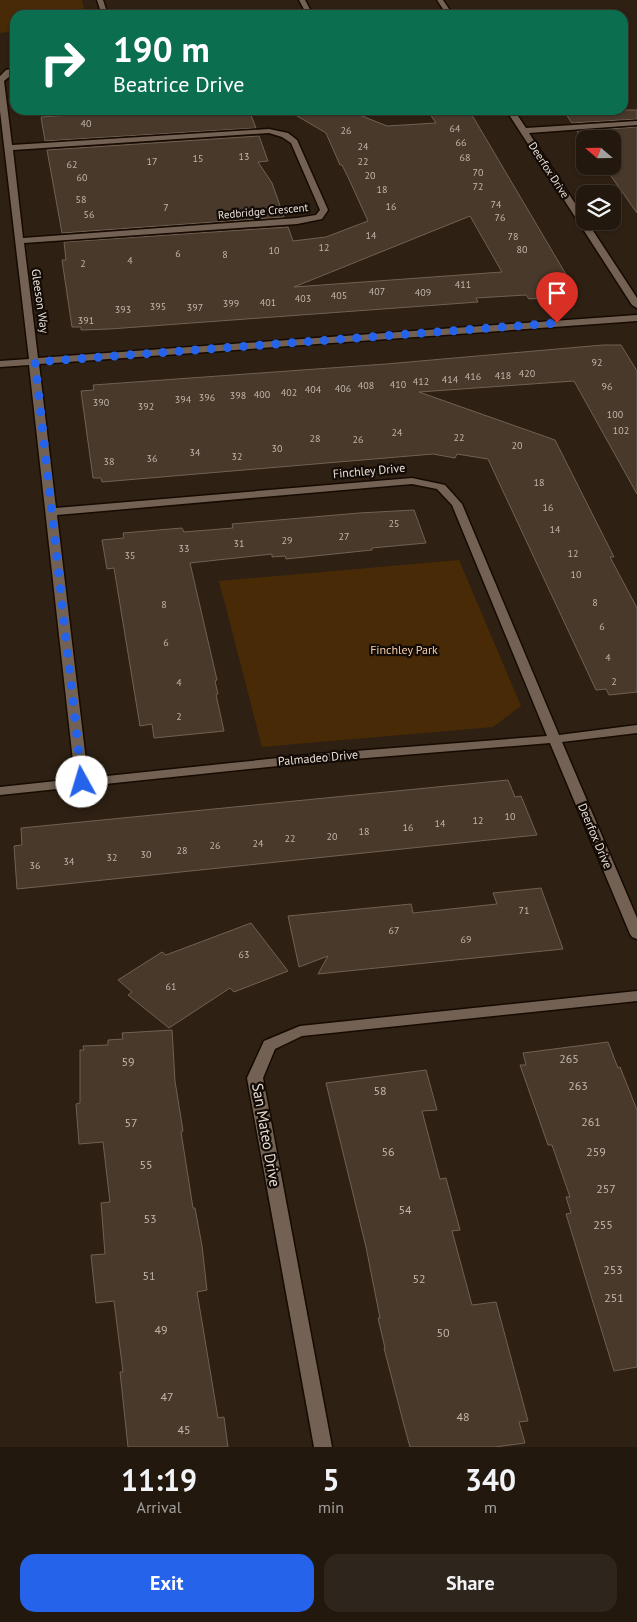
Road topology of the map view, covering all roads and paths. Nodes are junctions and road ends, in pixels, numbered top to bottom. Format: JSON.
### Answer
{"nodes":[{"id":1,"x":10,"y":72,"type":"edge"},
{"id":2,"x":513,"y":115,"type":"edge"},
{"id":3,"x":637,"y":123,"type":"edge"},
{"id":4,"x":523,"y":131,"type":"junction"},
{"id":5,"x":9,"y":148,"type":"junction"},
{"id":6,"x":19,"y":241,"type":"junction"},
{"id":7,"x":637,"y":305,"type":"edge"},
{"id":8,"x":637,"y":318,"type":"edge"},
{"id":9,"x":35,"y":362,"type":"junction"},
{"id":10,"x":0,"y":364,"type":"edge"},
{"id":11,"x":52,"y":512,"type":"junction"},
{"id":12,"x":637,"y":729,"type":"edge"},
{"id":13,"x":555,"y":738,"type":"junction"},
{"id":14,"x":82,"y":782,"type":"junction"},
{"id":15,"x":0,"y":791,"type":"edge"},
{"id":16,"x":637,"y":934,"type":"edge"},
{"id":17,"x":637,"y":996,"type":"edge"},
{"id":18,"x":323,"y":1447,"type":"edge"}],
"edges":[{"from":1,"to":5,"type":"street","name":"Gleeson Way"},
{"from":2,"to":4,"type":"street","name":"Deerfox Drive"},
{"from":3,"to":4,"type":"street"},
{"from":4,"to":7,"type":"street","name":"Deerfox Drive"},
{"from":5,"to":6,"type":"street","name":"Gleeson Way"},
{"from":5,"to":6,"type":"street","name":"Redbridge Crescent"},
{"from":6,"to":9,"type":"street","name":"Gleeson Way"},
{"from":8,"to":9,"type":"street"},
{"from":9,"to":10,"type":"street"},
{"from":9,"to":11,"type":"street","name":"Gleeson Way"},
{"from":11,"to":13,"type":"street","name":"Finchley Drive"},
{"from":11,"to":14,"type":"street","name":"Gleeson Way"},
{"from":12,"to":13,"type":"street","name":"Palmadeo Drive"},
{"from":13,"to":14,"type":"street","name":"Palmadeo Drive"},
{"from":13,"to":16,"type":"street","name":"Deerfox Drive"},
{"from":14,"to":15,"type":"street","name":"Palmadeo Drive"},
{"from":17,"to":18,"type":"street","name":"San Mateo Drive"}]}
